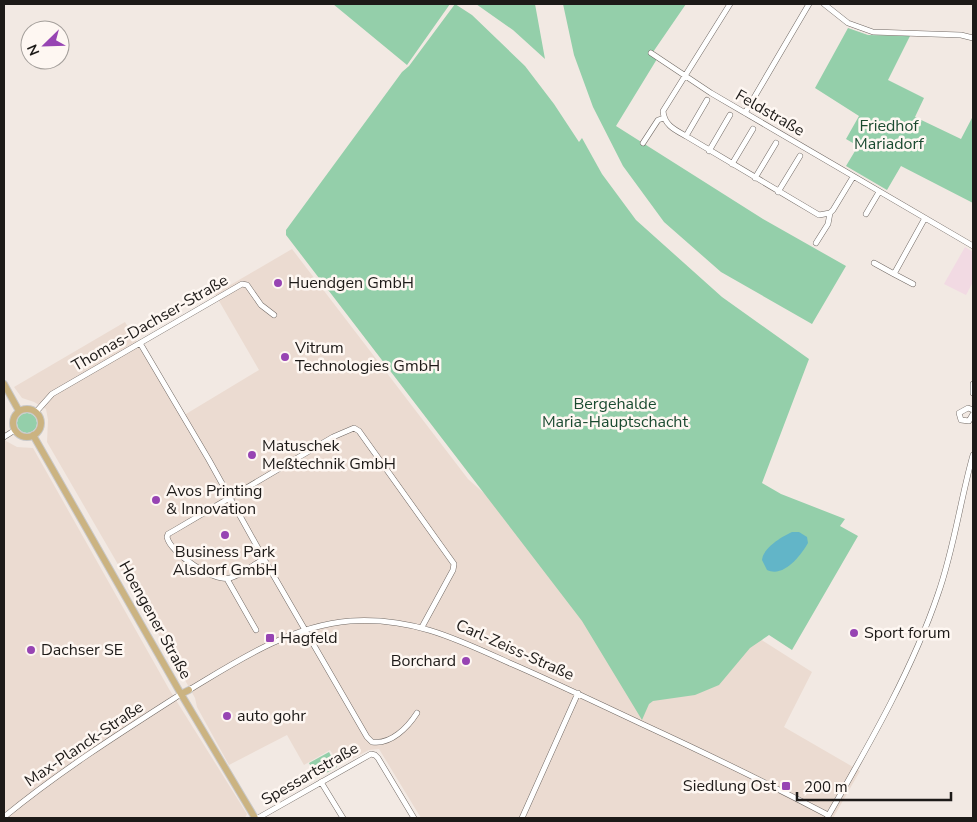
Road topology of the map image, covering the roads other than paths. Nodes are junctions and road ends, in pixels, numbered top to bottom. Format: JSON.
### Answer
{"nodes":[{"id":1,"x":730,"y":4,"type":"edge"},
{"id":2,"x":808,"y":4,"type":"edge"},
{"id":3,"x":824,"y":4,"type":"edge"},
{"id":4,"x":973,"y":38,"type":"edge"},
{"id":5,"x":651,"y":53,"type":"dead end"},
{"id":6,"x":685,"y":76,"type":"junction"},
{"id":7,"x":707,"y":100,"type":"dead end"},
{"id":8,"x":745,"y":113,"type":"junction"},
{"id":9,"x":730,"y":115,"type":"dead end"},
{"id":10,"x":664,"y":118,"type":"junction"},
{"id":11,"x":753,"y":129,"type":"dead end"},
{"id":12,"x":686,"y":136,"type":"junction"},
{"id":13,"x":643,"y":143,"type":"dead end"},
{"id":14,"x":776,"y":143,"type":"dead end"},
{"id":15,"x":709,"y":151,"type":"junction"},
{"id":16,"x":800,"y":156,"type":"dead end"},
{"id":17,"x":732,"y":164,"type":"junction"},
{"id":18,"x":853,"y":177,"type":"junction"},
{"id":19,"x":755,"y":178,"type":"junction"},
{"id":20,"x":778,"y":192,"type":"junction"},
{"id":21,"x":879,"y":192,"type":"junction"},
{"id":22,"x":830,"y":213,"type":"junction"},
{"id":23,"x":866,"y":214,"type":"dead end"},
{"id":24,"x":925,"y":218,"type":"junction"},
{"id":25,"x":816,"y":244,"type":"dead end"},
{"id":26,"x":973,"y":246,"type":"edge"},
{"id":27,"x":874,"y":263,"type":"dead end"},
{"id":28,"x":894,"y":274,"type":"junction"},
{"id":29,"x":913,"y":284,"type":"dead end"},
{"id":30,"x":274,"y":315,"type":"dead end"},
{"id":31,"x":140,"y":343,"type":"junction"},
{"id":32,"x":4,"y":384,"type":"edge"},
{"id":33,"x":973,"y":384,"type":"edge"},
{"id":34,"x":973,"y":393,"type":"edge"},
{"id":35,"x":973,"y":410,"type":"edge"},
{"id":36,"x":20,"y":411,"type":"junction"},
{"id":37,"x":36,"y":412,"type":"junction"},
{"id":38,"x":973,"y":414,"type":"edge"},
{"id":39,"x":15,"y":430,"type":"junction"},
{"id":40,"x":33,"y":435,"type":"junction"},
{"id":41,"x":4,"y":437,"type":"edge"},
{"id":42,"x":973,"y":455,"type":"edge"},
{"id":43,"x":229,"y":499,"type":"junction"},
{"id":44,"x":264,"y":559,"type":"junction"},
{"id":45,"x":227,"y":579,"type":"junction"},
{"id":46,"x":422,"y":627,"type":"junction"},
{"id":47,"x":256,"y":630,"type":"dead end"},
{"id":48,"x":306,"y":630,"type":"junction"},
{"id":49,"x":189,"y":690,"type":"joint"},
{"id":50,"x":578,"y":693,"type":"junction"},
{"id":51,"x":181,"y":694,"type":"junction"},
{"id":52,"x":417,"y":713,"type":"dead end"},
{"id":53,"x":321,"y":782,"type":"junction"},
{"id":54,"x":4,"y":817,"type":"edge"},
{"id":55,"x":828,"y":817,"type":"edge"},
{"id":56,"x":256,"y":818,"type":"edge"},
{"id":57,"x":343,"y":818,"type":"edge"},
{"id":58,"x":414,"y":818,"type":"edge"},
{"id":59,"x":522,"y":818,"type":"edge"}],
"edges":[{"from":1,"to":6,"type":"street"},
{"from":2,"to":8,"type":"street"},
{"from":3,"to":4,"type":"street"},
{"from":5,"to":6,"type":"street","name":"Feldstraße"},
{"from":6,"to":8,"type":"street","name":"Feldstraße"},
{"from":6,"to":10,"type":"street"},
{"from":7,"to":12,"type":"street"},
{"from":8,"to":18,"type":"street","name":"Feldstraße"},
{"from":9,"to":15,"type":"street"},
{"from":10,"to":12,"type":"street"},
{"from":10,"to":13,"type":"street"},
{"from":11,"to":17,"type":"street"},
{"from":12,"to":15,"type":"street"},
{"from":14,"to":19,"type":"street"},
{"from":15,"to":17,"type":"street"},
{"from":16,"to":20,"type":"street"},
{"from":17,"to":19,"type":"street"},
{"from":18,"to":21,"type":"street","name":"Feldstraße"},
{"from":18,"to":22,"type":"street"},
{"from":19,"to":20,"type":"street"},
{"from":20,"to":22,"type":"street"},
{"from":21,"to":23,"type":"street"},
{"from":21,"to":24,"type":"street","name":"Feldstraße"},
{"from":22,"to":25,"type":"street"},
{"from":24,"to":26,"type":"street","name":"Feldstraße"},
{"from":24,"to":28,"type":"street"},
{"from":27,"to":28,"type":"street"},
{"from":28,"to":29,"type":"street"},
{"from":30,"to":31,"type":"street","name":"Thomas-Dachser-Straße"},
{"from":31,"to":37,"type":"street","name":"Thomas-Dachser-Straße"},
{"from":31,"to":43,"type":"street"},
{"from":32,"to":36,"type":"main road"},
{"from":33,"to":34,"type":"street"},
{"from":35,"to":38,"type":"street"},
{"from":36,"to":37,"type":"main road"},
{"from":36,"to":39,"type":"main road"},
{"from":37,"to":40,"type":"main road"},
{"from":39,"to":40,"type":"main road"},
{"from":39,"to":41,"type":"street"},
{"from":40,"to":51,"type":"main road","name":"Hoengener Straße"},
{"from":42,"to":55,"type":"street"},
{"from":43,"to":44,"type":"street"},
{"from":43,"to":45,"type":"street"},
{"from":43,"to":46,"type":"street"},
{"from":44,"to":45,"type":"street"},
{"from":44,"to":48,"type":"street"},
{"from":45,"to":47,"type":"street"},
{"from":46,"to":48,"type":"street","name":"Carl-Zeiss-Straße"},
{"from":46,"to":50,"type":"street","name":"Carl-Zeiss-Straße"},
{"from":48,"to":49,"type":"street","name":"Carl-Zeiss-Straße"},
{"from":48,"to":52,"type":"street"},
{"from":49,"to":51,"type":"main road","name":"Carl-Zeiss-Straße"},
{"from":50,"to":55,"type":"street","name":"Carl-Zeiss-Straße"},
{"from":50,"to":59,"type":"street"},
{"from":51,"to":54,"type":"street","name":"Max-Planck-Straße"},
{"from":51,"to":56,"type":"main road","name":"Hoengener Straße"},
{"from":53,"to":56,"type":"street","name":"Spessartstraße"},
{"from":53,"to":57,"type":"street"},
{"from":53,"to":58,"type":"street","name":"Spessartstraße"}]}
